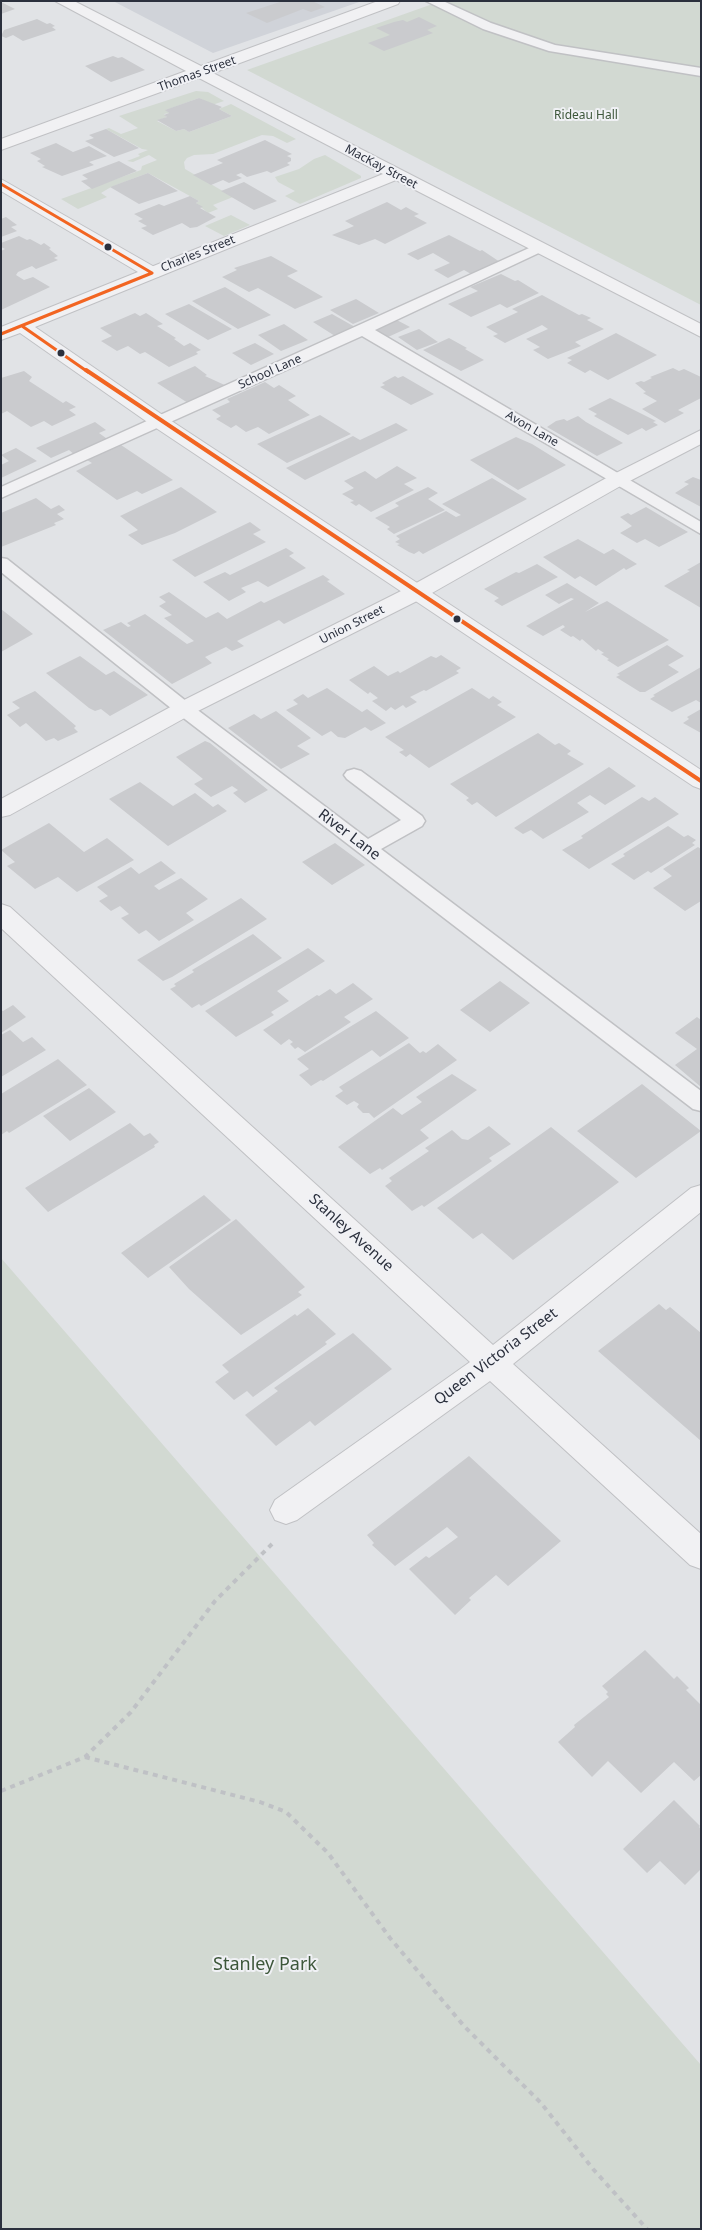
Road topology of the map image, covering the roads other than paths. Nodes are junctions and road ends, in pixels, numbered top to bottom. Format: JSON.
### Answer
{"nodes":[{"id":1,"x":62,"y":1,"type":"edge"},
{"id":2,"x":393,"y":1,"type":"edge"},
{"id":3,"x":432,"y":1,"type":"edge"},
{"id":4,"x":701,"y":72,"type":"edge"},
{"id":5,"x":202,"y":73,"type":"junction"},
{"id":6,"x":1,"y":145,"type":"edge"},
{"id":7,"x":395,"y":175,"type":"junction"},
{"id":8,"x":1,"y":184,"type":"edge"},
{"id":9,"x":538,"y":248,"type":"junction"},
{"id":10,"x":152,"y":273,"type":"junction"},
{"id":11,"x":22,"y":326,"type":"junction"},
{"id":12,"x":363,"y":330,"type":"junction"},
{"id":13,"x":701,"y":331,"type":"edge"},
{"id":14,"x":1,"y":334,"type":"edge"},
{"id":15,"x":160,"y":422,"type":"junction"},
{"id":16,"x":701,"y":436,"type":"edge"},
{"id":17,"x":617,"y":480,"type":"junction"},
{"id":18,"x":1,"y":493,"type":"edge"},
{"id":19,"x":701,"y":529,"type":"edge"},
{"id":20,"x":1,"y":563,"type":"edge"},
{"id":21,"x":417,"y":592,"type":"junction"},
{"id":22,"x":184,"y":709,"type":"junction"},
{"id":23,"x":354,"y":775,"type":"dead end"},
{"id":24,"x":701,"y":781,"type":"edge"},
{"id":25,"x":1,"y":809,"type":"edge"},
{"id":26,"x":367,"y":848,"type":"junction"},
{"id":27,"x":1,"y":913,"type":"edge"},
{"id":28,"x":701,"y":1103,"type":"edge"},
{"id":29,"x":701,"y":1196,"type":"edge"},
{"id":30,"x":492,"y":1363,"type":"junction"},
{"id":31,"x":286,"y":1510,"type":"road end"},
{"id":32,"x":701,"y":1554,"type":"edge"}],
"edges":[{"from":1,"to":5,"type":"street","name":"MacKay Street"},
{"from":2,"to":5,"type":"street","name":"Thomas Street"},
{"from":3,"to":4,"type":"lane"},
{"from":5,"to":6,"type":"street","name":"Thomas Street"},
{"from":5,"to":7,"type":"street","name":"MacKay Street"},
{"from":7,"to":9,"type":"street","name":"MacKay Street"},
{"from":7,"to":10,"type":"street","name":"Charles Street"},
{"from":8,"to":10,"type":"street"},
{"from":9,"to":12,"type":"lane","name":"School Lane"},
{"from":9,"to":13,"type":"street","name":"MacKay Street"},
{"from":10,"to":11,"type":"street","name":"Charles Street"},
{"from":11,"to":14,"type":"street","name":"Charles Street"},
{"from":11,"to":15,"type":"street"},
{"from":12,"to":15,"type":"lane","name":"School Lane"},
{"from":12,"to":17,"type":"lane","name":"Avon Lane"},
{"from":15,"to":18,"type":"lane","name":"School Lane"},
{"from":15,"to":21,"type":"street"},
{"from":16,"to":17,"type":"street","name":"Union Street"},
{"from":17,"to":19,"type":"lane","name":"Avon Lane"},
{"from":17,"to":21,"type":"street","name":"Union Street"},
{"from":20,"to":22,"type":"lane","name":"River Lane"},
{"from":21,"to":22,"type":"street","name":"Union Street"},
{"from":21,"to":24,"type":"street"},
{"from":22,"to":25,"type":"street","name":"Union Street"},
{"from":22,"to":26,"type":"lane","name":"River Lane"},
{"from":23,"to":26,"type":"lane"},
{"from":26,"to":28,"type":"lane","name":"River Lane"},
{"from":27,"to":30,"type":"street","name":"Stanley Avenue"},
{"from":29,"to":30,"type":"street","name":"Queen Victoria Street"},
{"from":30,"to":31,"type":"street","name":"Queen Victoria Street"},
{"from":30,"to":32,"type":"street","name":"Stanley Avenue"}]}
